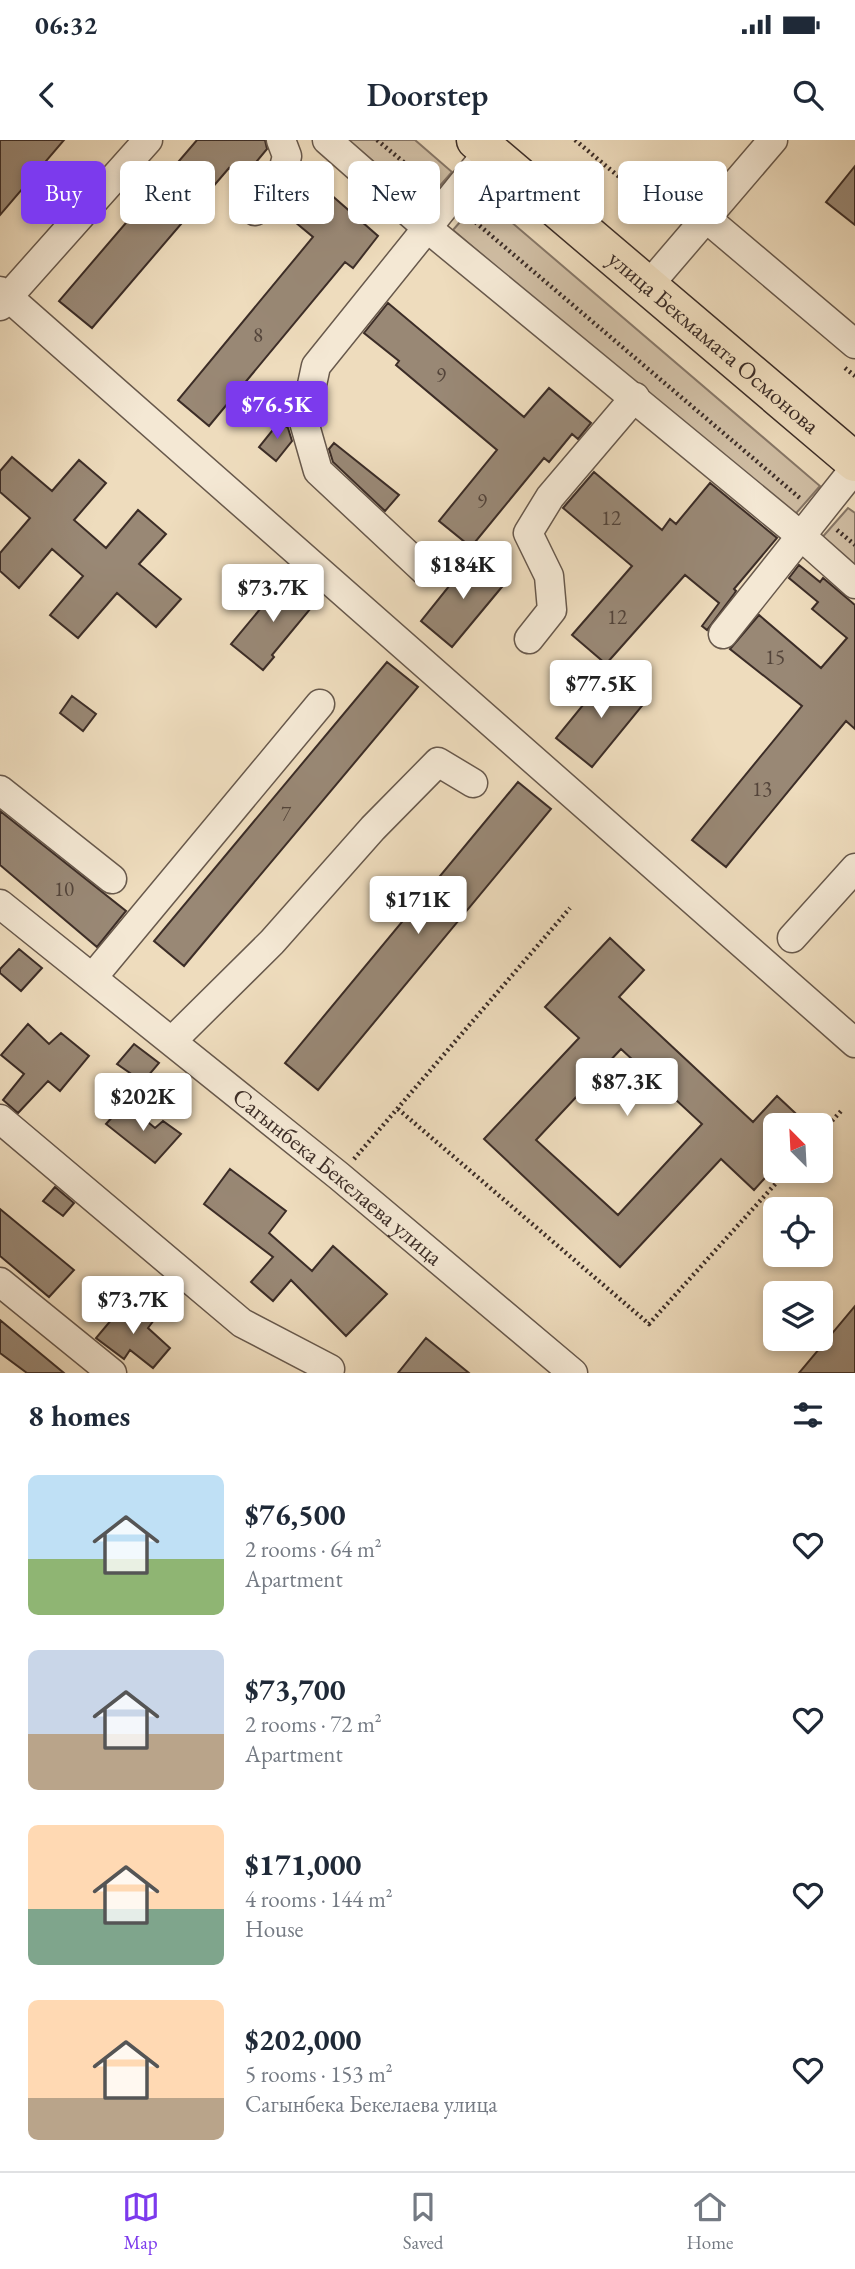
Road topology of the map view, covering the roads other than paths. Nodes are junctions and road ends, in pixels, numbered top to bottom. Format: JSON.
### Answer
{"nodes":[{"id":1,"x":148,"y":140,"type":"edge"},
{"id":2,"x":281,"y":140,"type":"edge"},
{"id":3,"x":327,"y":140,"type":"edge"},
{"id":4,"x":773,"y":140,"type":"edge"},
{"id":5,"x":483,"y":145,"type":"edge"},
{"id":6,"x":286,"y":161,"type":"edge"},
{"id":7,"x":727,"y":194,"type":"edge"},
{"id":8,"x":701,"y":224,"type":"edge"},
{"id":9,"x":713,"y":224,"type":"edge"},
{"id":10,"x":426,"y":227,"type":"junction"},
{"id":11,"x":648,"y":286,"type":"junction"},
{"id":12,"x":3,"y":298,"type":"edge"},
{"id":13,"x":855,"y":344,"type":"edge"},
{"id":14,"x":635,"y":397,"type":"junction"},
{"id":15,"x":855,"y":462,"type":"edge"},
{"id":16,"x":855,"y":468,"type":"edge"},
{"id":17,"x":810,"y":525,"type":"junction"},
{"id":18,"x":425,"y":571,"type":"dead end"},
{"id":19,"x":855,"y":583,"type":"edge"},
{"id":20,"x":723,"y":634,"type":"dead end"},
{"id":21,"x":529,"y":639,"type":"dead end"},
{"id":22,"x":320,"y":704,"type":"dead end"},
{"id":23,"x":473,"y":783,"type":"dead end"},
{"id":24,"x":0,"y":790,"type":"edge"},
{"id":25,"x":855,"y":868,"type":"edge"},
{"id":26,"x":112,"y":879,"type":"dead end"},
{"id":27,"x":0,"y":904,"type":"edge"},
{"id":28,"x":792,"y":938,"type":"dead end"},
{"id":29,"x":93,"y":977,"type":"junction"},
{"id":30,"x":173,"y":1040,"type":"junction"},
{"id":31,"x":855,"y":1043,"type":"edge"},
{"id":32,"x":0,"y":1119,"type":"edge"},
{"id":33,"x":0,"y":1282,"type":"edge"},
{"id":34,"x":330,"y":1369,"type":"dead end"},
{"id":35,"x":112,"y":1373,"type":"edge"},
{"id":36,"x":573,"y":1373,"type":"edge"}],
"edges":[{"from":1,"to":12,"type":"street"},
{"from":2,"to":6,"type":"street"},
{"from":3,"to":10,"type":"street"},
{"from":4,"to":7,"type":"street"},
{"from":5,"to":10,"type":"street"},
{"from":5,"to":11,"type":"highway","name":"улица Бекмамата Осмонова"},
{"from":8,"to":11,"type":"street"},
{"from":9,"to":13,"type":"street"},
{"from":10,"to":14,"type":"street"},
{"from":10,"to":18,"type":"street"},
{"from":11,"to":15,"type":"highway","name":"улица Бекмамата Осмонова"},
{"from":12,"to":31,"type":"street"},
{"from":14,"to":17,"type":"street"},
{"from":14,"to":21,"type":"street"},
{"from":16,"to":17,"type":"street"},
{"from":17,"to":19,"type":"street"},
{"from":17,"to":20,"type":"street"},
{"from":22,"to":29,"type":"street"},
{"from":23,"to":30,"type":"street"},
{"from":24,"to":26,"type":"street"},
{"from":25,"to":28,"type":"street"},
{"from":27,"to":29,"type":"street","name":"Сагынбека Бекелаева улица"},
{"from":29,"to":30,"type":"street","name":"Сагынбека Бекелаева улица"},
{"from":30,"to":36,"type":"street","name":"Сагынбека Бекелаева улица"},
{"from":32,"to":34,"type":"street"},
{"from":33,"to":35,"type":"street"}]}
